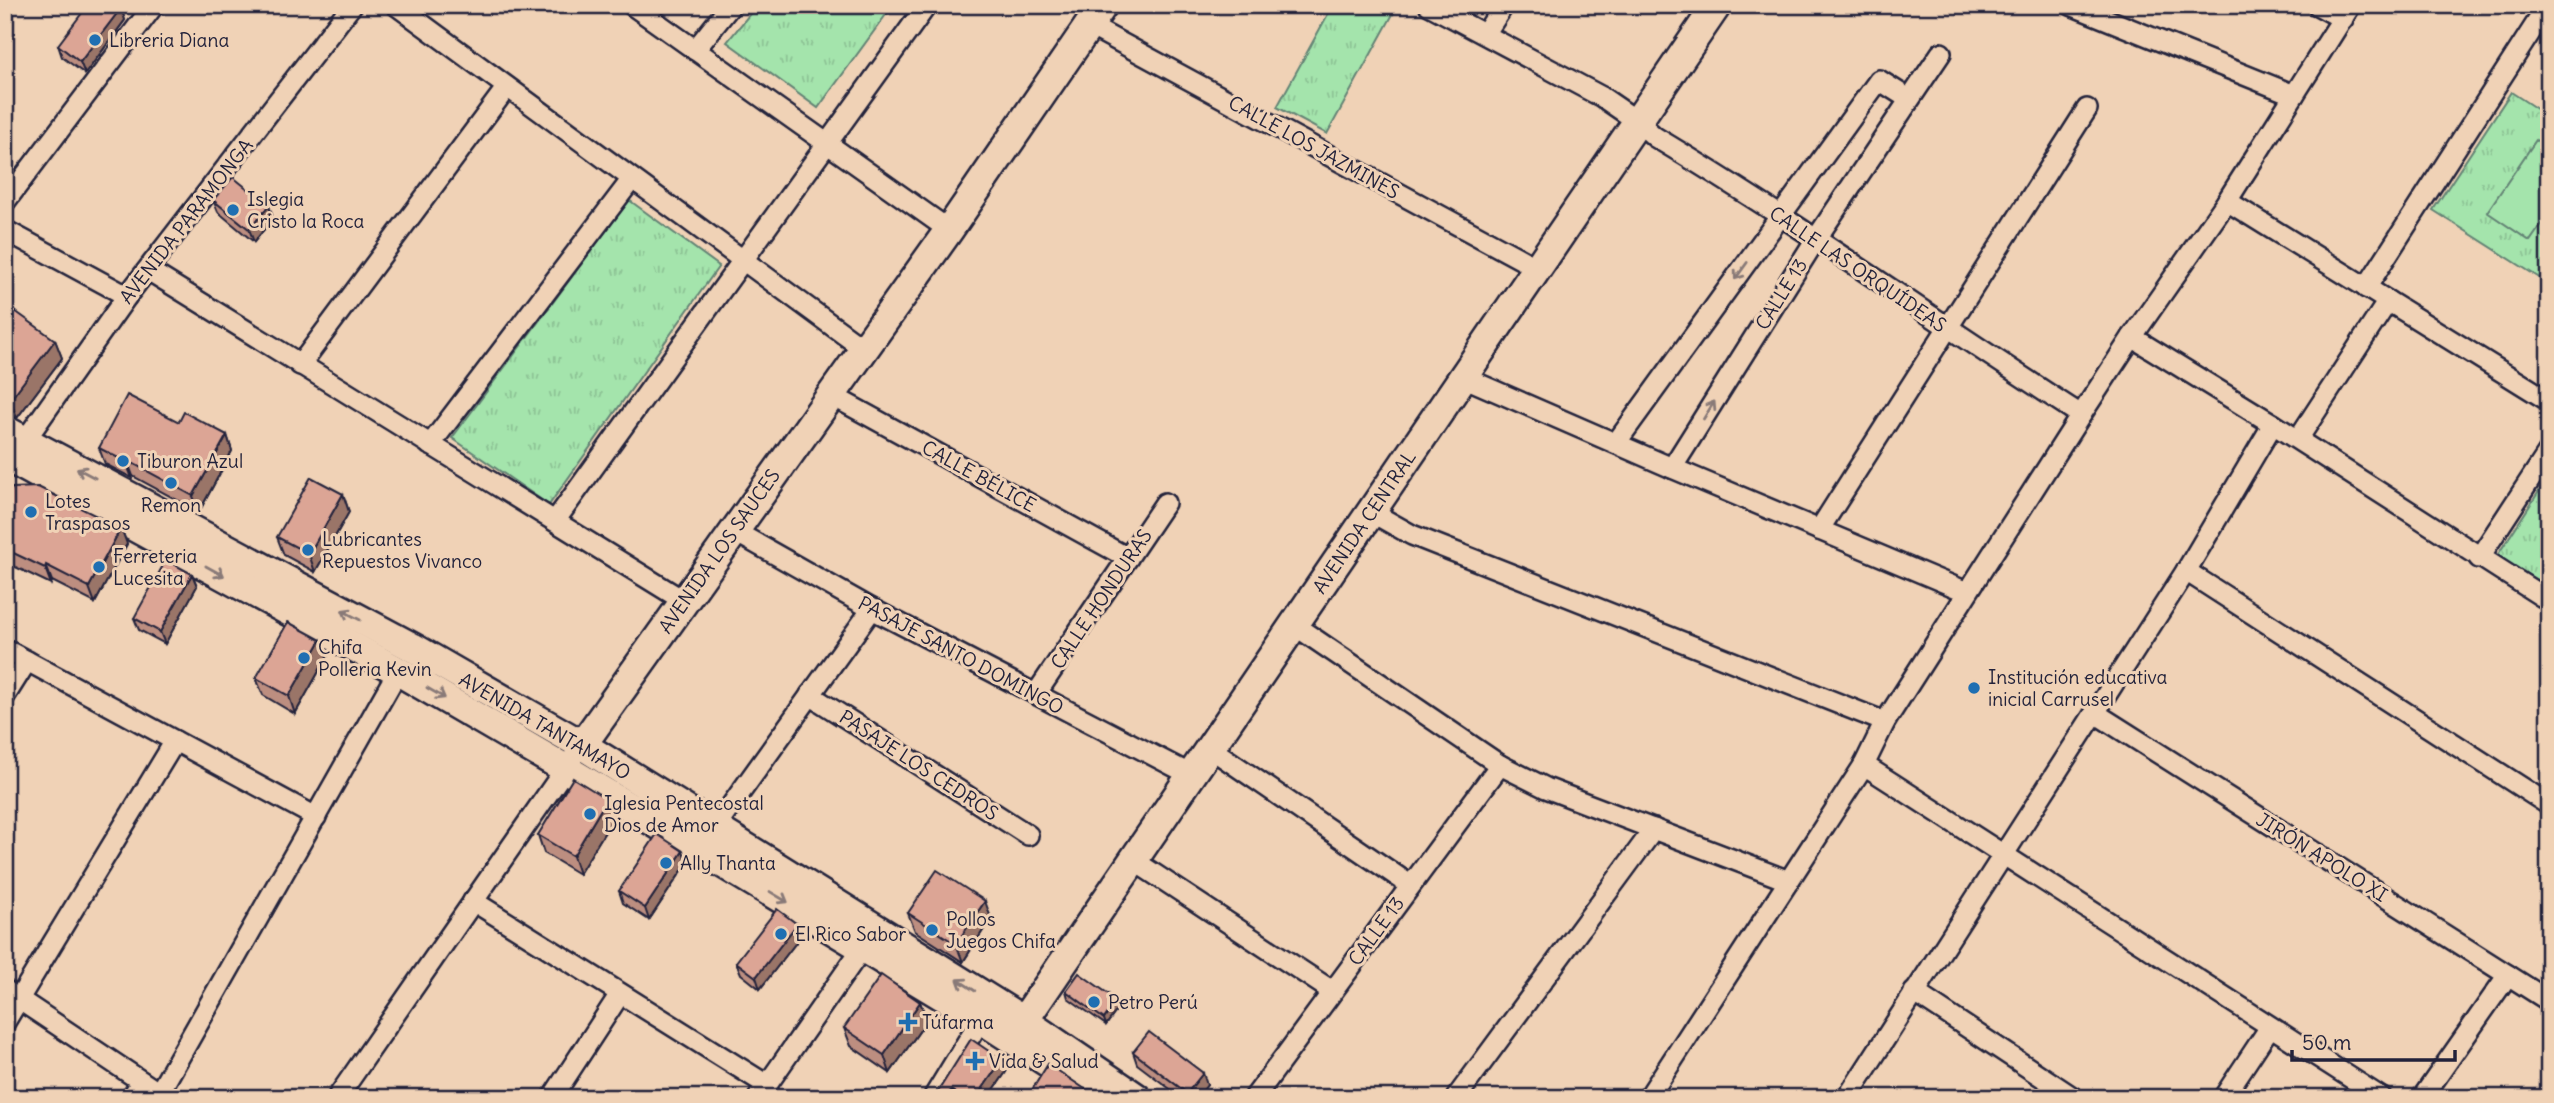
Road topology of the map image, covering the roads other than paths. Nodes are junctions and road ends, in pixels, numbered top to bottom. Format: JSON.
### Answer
{"nodes":[{"id":1,"x":352,"y":5,"type":"edge"},
{"id":2,"x":396,"y":5,"type":"edge"},
{"id":3,"x":632,"y":5,"type":"edge"},
{"id":4,"x":730,"y":5,"type":"edge"},
{"id":5,"x":927,"y":5,"type":"edge"},
{"id":6,"x":1429,"y":5,"type":"edge"},
{"id":7,"x":1504,"y":5,"type":"edge"},
{"id":8,"x":1717,"y":5,"type":"edge"},
{"id":9,"x":2071,"y":5,"type":"edge"},
{"id":10,"x":2317,"y":5,"type":"edge"},
{"id":11,"x":2548,"y":5,"type":"edge"},
{"id":12,"x":150,"y":6,"type":"edge"},
{"id":13,"x":2093,"y":9,"type":"edge"},
{"id":14,"x":2347,"y":12,"type":"edge"},
{"id":15,"x":1097,"y":15,"type":"edge"},
{"id":16,"x":1485,"y":34,"type":"junction"},
{"id":17,"x":695,"y":50,"type":"junction"},
{"id":18,"x":1941,"y":53,"type":"dead end"},
{"id":19,"x":507,"y":87,"type":"junction"},
{"id":20,"x":2294,"y":95,"type":"junction"},
{"id":21,"x":1909,"y":99,"type":"junction"},
{"id":22,"x":2087,"y":109,"type":"dead end"},
{"id":23,"x":1637,"y":121,"type":"junction"},
{"id":24,"x":827,"y":144,"type":"junction"},
{"id":25,"x":632,"y":179,"type":"junction"},
{"id":26,"x":2227,"y":201,"type":"junction"},
{"id":27,"x":5,"y":202,"type":"edge"},
{"id":28,"x":1780,"y":216,"type":"junction"},
{"id":29,"x":5,"y":230,"type":"edge"},
{"id":30,"x":949,"y":230,"type":"junction"},
{"id":31,"x":1816,"y":239,"type":"junction"},
{"id":32,"x":743,"y":260,"type":"junction"},
{"id":33,"x":1537,"y":268,"type":"junction"},
{"id":34,"x":148,"y":270,"type":"junction"},
{"id":35,"x":2366,"y":288,"type":"junction"},
{"id":36,"x":127,"y":296,"type":"junction"},
{"id":37,"x":2388,"y":301,"type":"junction"},
{"id":38,"x":1947,"y":329,"type":"junction"},
{"id":39,"x":2132,"y":337,"type":"junction"},
{"id":40,"x":864,"y":349,"type":"junction"},
{"id":41,"x":300,"y":365,"type":"junction"},
{"id":42,"x":1463,"y":377,"type":"junction"},
{"id":43,"x":831,"y":395,"type":"junction"},
{"id":44,"x":2549,"y":401,"type":"edge"},
{"id":45,"x":2081,"y":415,"type":"junction"},
{"id":46,"x":2273,"y":424,"type":"junction"},
{"id":47,"x":2298,"y":439,"type":"junction"},
{"id":48,"x":1616,"y":443,"type":"junction"},
{"id":49,"x":430,"y":445,"type":"junction"},
{"id":50,"x":12,"y":447,"type":"edge"},
{"id":51,"x":2549,"y":451,"type":"edge"},
{"id":52,"x":1672,"y":468,"type":"junction"},
{"id":53,"x":1165,"y":503,"type":"dead end"},
{"id":54,"x":1371,"y":512,"type":"junction"},
{"id":55,"x":555,"y":521,"type":"junction"},
{"id":56,"x":1819,"y":530,"type":"junction"},
{"id":57,"x":734,"y":531,"type":"junction"},
{"id":58,"x":1128,"y":558,"type":"junction"},
{"id":59,"x":2479,"y":558,"type":"junction"},
{"id":60,"x":2186,"y":571,"type":"junction"},
{"id":61,"x":1967,"y":592,"type":"junction"},
{"id":62,"x":684,"y":601,"type":"junction"},
{"id":63,"x":2549,"y":601,"type":"edge"},
{"id":64,"x":872,"y":609,"type":"junction"},
{"id":65,"x":1294,"y":625,"type":"junction"},
{"id":66,"x":5,"y":649,"type":"edge"},
{"id":67,"x":27,"y":661,"type":"junction"},
{"id":68,"x":398,"y":671,"type":"junction"},
{"id":69,"x":1036,"y":694,"type":"junction"},
{"id":70,"x":810,"y":695,"type":"junction"},
{"id":71,"x":5,"y":696,"type":"edge"},
{"id":72,"x":2095,"y":712,"type":"junction"},
{"id":73,"x":1885,"y":722,"type":"junction"},
{"id":74,"x":175,"y":741,"type":"junction"},
{"id":75,"x":582,"y":745,"type":"junction"},
{"id":76,"x":1210,"y":748,"type":"junction"},
{"id":77,"x":1500,"y":765,"type":"junction"},
{"id":78,"x":1864,"y":765,"type":"junction"},
{"id":79,"x":566,"y":769,"type":"junction"},
{"id":80,"x":1191,"y":775,"type":"junction"},
{"id":81,"x":2549,"y":805,"type":"edge"},
{"id":82,"x":316,"y":817,"type":"junction"},
{"id":83,"x":715,"y":828,"type":"junction"},
{"id":84,"x":1654,"y":829,"type":"junction"},
{"id":85,"x":1028,"y":835,"type":"dead end"},
{"id":86,"x":2004,"y":854,"type":"junction"},
{"id":87,"x":1133,"y":860,"type":"junction"},
{"id":88,"x":1789,"y":881,"type":"junction"},
{"id":89,"x":1410,"y":885,"type":"junction"},
{"id":90,"x":473,"y":901,"type":"junction"},
{"id":91,"x":863,"y":947,"type":"junction"},
{"id":92,"x":2508,"y":975,"type":"junction"},
{"id":93,"x":1332,"y":991,"type":"junction"},
{"id":94,"x":1914,"y":992,"type":"junction"},
{"id":95,"x":620,"y":994,"type":"junction"},
{"id":96,"x":13,"y":995,"type":"edge"},
{"id":97,"x":2549,"y":1001,"type":"edge"},
{"id":98,"x":981,"y":1019,"type":"junction"},
{"id":99,"x":5,"y":1022,"type":"edge"},
{"id":100,"x":2270,"y":1027,"type":"junction"},
{"id":101,"x":1018,"y":1030,"type":"junction"},
{"id":102,"x":137,"y":1090,"type":"edge"},
{"id":103,"x":762,"y":1091,"type":"edge"},
{"id":104,"x":165,"y":1096,"type":"edge"},
{"id":105,"x":337,"y":1098,"type":"edge"},
{"id":106,"x":552,"y":1098,"type":"edge"},
{"id":107,"x":933,"y":1098,"type":"edge"},
{"id":108,"x":1103,"y":1098,"type":"edge"},
{"id":109,"x":1137,"y":1098,"type":"edge"},
{"id":110,"x":1254,"y":1098,"type":"edge"},
{"id":111,"x":1456,"y":1098,"type":"edge"},
{"id":112,"x":1648,"y":1098,"type":"edge"},
{"id":113,"x":1847,"y":1098,"type":"edge"},
{"id":114,"x":2074,"y":1098,"type":"edge"},
{"id":115,"x":2223,"y":1098,"type":"edge"},
{"id":116,"x":2382,"y":1098,"type":"edge"},
{"id":117,"x":2422,"y":1098,"type":"edge"}],
"edges":[{"from":1,"to":34,"type":"street","name":"AVENIDA PARAMONGA"},
{"from":2,"to":19,"type":"street"},
{"from":3,"to":17,"type":"street"},
{"from":4,"to":17,"type":"street"},
{"from":5,"to":24,"type":"street"},
{"from":6,"to":16,"type":"street","name":"CALLE LAS ORQUÍDEAS"},
{"from":7,"to":16,"type":"street"},
{"from":8,"to":23,"type":"street","name":"AVENIDA CENTRAL"},
{"from":9,"to":13,"type":"street"},
{"from":10,"to":14,"type":"street"},
{"from":11,"to":35,"type":"street"},
{"from":12,"to":27,"type":"street"},
{"from":13,"to":20,"type":"street"},
{"from":14,"to":20,"type":"street"},
{"from":15,"to":30,"type":"street","name":"AVENIDA LOS SAUCES"},
{"from":15,"to":33,"type":"street","name":"CALLE LOS JAZMINES"},
{"from":16,"to":23,"type":"street","name":"CALLE LAS ORQUÍDEAS"},
{"from":17,"to":24,"type":"street"},
{"from":18,"to":21,"type":"street","name":"CALLE 13"},
{"from":19,"to":25,"type":"street"},
{"from":19,"to":41,"type":"street"},
{"from":20,"to":26,"type":"street"},
{"from":21,"to":28,"type":"street"},
{"from":21,"to":31,"type":"street","name":"CALLE 13"},
{"from":22,"to":38,"type":"street"},
{"from":23,"to":28,"type":"street","name":"CALLE LAS ORQUÍDEAS"},
{"from":23,"to":33,"type":"street","name":"AVENIDA CENTRAL"},
{"from":24,"to":30,"type":"street"},
{"from":24,"to":32,"type":"street"},
{"from":25,"to":32,"type":"street"},
{"from":25,"to":49,"type":"street"},
{"from":26,"to":35,"type":"street"},
{"from":26,"to":39,"type":"street"},
{"from":28,"to":31,"type":"street","name":"CALLE LAS ORQUÍDEAS"},
{"from":28,"to":48,"type":"street","one_way":true},
{"from":29,"to":36,"type":"street"},
{"from":30,"to":40,"type":"street","name":"AVENIDA LOS SAUCES"},
{"from":31,"to":38,"type":"street","name":"CALLE LAS ORQUÍDEAS"},
{"from":52,"to":31,"type":"street","name":"CALLE 13","one_way":true},
{"from":32,"to":40,"type":"street"},
{"from":32,"to":55,"type":"street"},
{"from":33,"to":42,"type":"street","name":"AVENIDA CENTRAL"},
{"from":34,"to":36,"type":"street","name":"AVENIDA PARAMONGA"},
{"from":34,"to":41,"type":"street"},
{"from":35,"to":37,"type":"street"},
{"from":36,"to":50,"type":"street","name":"AVENIDA PARAMONGA"},
{"from":37,"to":44,"type":"street"},
{"from":37,"to":47,"type":"street"},
{"from":38,"to":45,"type":"street","name":"CALLE LAS ORQUÍDEAS"},
{"from":38,"to":56,"type":"street"},
{"from":39,"to":45,"type":"street"},
{"from":39,"to":46,"type":"street"},
{"from":40,"to":43,"type":"street","name":"AVENIDA LOS SAUCES"},
{"from":41,"to":49,"type":"street"},
{"from":42,"to":48,"type":"street"},
{"from":42,"to":54,"type":"street","name":"AVENIDA CENTRAL"},
{"from":43,"to":57,"type":"street","name":"AVENIDA LOS SAUCES"},
{"from":43,"to":58,"type":"street","name":"CALLE BÉLICE"},
{"from":45,"to":61,"type":"street"},
{"from":46,"to":47,"type":"street"},
{"from":46,"to":60,"type":"street"},
{"from":47,"to":59,"type":"street"},
{"from":48,"to":52,"type":"street"},
{"from":49,"to":55,"type":"street"},
{"from":50,"to":68,"type":"street","name":"AVENIDA TANTAMAYO","one_way":true},
{"from":75,"to":50,"type":"street","name":"AVENIDA TANTAMAYO","one_way":true},
{"from":51,"to":59,"type":"street"},
{"from":52,"to":56,"type":"street"},
{"from":53,"to":58,"type":"street","name":"CALLE HONDURAS"},
{"from":54,"to":65,"type":"street","name":"AVENIDA CENTRAL"},
{"from":54,"to":73,"type":"street"},
{"from":55,"to":62,"type":"street"},
{"from":56,"to":61,"type":"street"},
{"from":57,"to":62,"type":"street","name":"AVENIDA LOS SAUCES"},
{"from":57,"to":64,"type":"street","name":"PASAJE SANTO DOMINGO"},
{"from":58,"to":69,"type":"street","name":"CALLE HONDURAS"},
{"from":59,"to":63,"type":"street"},
{"from":60,"to":72,"type":"street"},
{"from":60,"to":81,"type":"street"},
{"from":61,"to":73,"type":"street"},
{"from":62,"to":75,"type":"street","name":"AVENIDA LOS SAUCES"},
{"from":64,"to":69,"type":"street","name":"PASAJE SANTO DOMINGO"},
{"from":64,"to":70,"type":"street"},
{"from":65,"to":76,"type":"street","name":"AVENIDA CENTRAL"},
{"from":65,"to":77,"type":"street"},
{"from":66,"to":67,"type":"street"},
{"from":67,"to":71,"type":"street"},
{"from":67,"to":74,"type":"street"},
{"from":68,"to":79,"type":"street","name":"AVENIDA TANTAMAYO","one_way":true},
{"from":68,"to":82,"type":"street"},
{"from":69,"to":80,"type":"street","name":"PASAJE SANTO DOMINGO"},
{"from":70,"to":83,"type":"street"},
{"from":70,"to":85,"type":"street","name":"PASAJE LOS CEDROS"},
{"from":72,"to":86,"type":"street"},
{"from":72,"to":92,"type":"street","name":"JIRÓN APOLO XI"},
{"from":73,"to":78,"type":"street"},
{"from":74,"to":82,"type":"street"},
{"from":74,"to":96,"type":"street"},
{"from":75,"to":79,"type":"street","name":"AVENIDA LOS SAUCES"},
{"from":75,"to":83,"type":"street","name":"AVENIDA TANTAMAYO"},
{"from":76,"to":80,"type":"street","name":"AVENIDA CENTRAL"},
{"from":76,"to":89,"type":"street"},
{"from":77,"to":84,"type":"street"},
{"from":77,"to":89,"type":"street","name":"CALLE 13"},
{"from":78,"to":86,"type":"street"},
{"from":78,"to":88,"type":"street"},
{"from":79,"to":90,"type":"street","name":"AVENIDA LOS SAUCES"},
{"from":79,"to":91,"type":"street","name":"AVENIDA TANTAMAYO","one_way":true},
{"from":80,"to":87,"type":"street","name":"AVENIDA CENTRAL"},
{"from":82,"to":104,"type":"street"},
{"from":101,"to":83,"type":"street","name":"AVENIDA TANTAMAYO","one_way":true},
{"from":84,"to":88,"type":"street"},
{"from":84,"to":111,"type":"street"},
{"from":86,"to":94,"type":"street"},
{"from":86,"to":100,"type":"street"},
{"from":87,"to":93,"type":"street"},
{"from":87,"to":101,"type":"street","name":"AVENIDA CENTRAL"},
{"from":88,"to":112,"type":"street"},
{"from":89,"to":93,"type":"street","name":"CALLE 13"},
{"from":90,"to":95,"type":"street"},
{"from":90,"to":105,"type":"street","name":"AVENIDA LOS SAUCES"},
{"from":91,"to":98,"type":"street","name":"AVENIDA TANTAMAYO"},
{"from":91,"to":103,"type":"street"},
{"from":92,"to":97,"type":"street","name":"JIRÓN APOLO XI"},
{"from":92,"to":117,"type":"street"},
{"from":93,"to":110,"type":"street","name":"CALLE 13"},
{"from":94,"to":113,"type":"street"},
{"from":94,"to":114,"type":"street"},
{"from":95,"to":103,"type":"street"},
{"from":95,"to":106,"type":"street"},
{"from":96,"to":99,"type":"street"},
{"from":96,"to":102,"type":"street"},
{"from":98,"to":101,"type":"street","name":"AVENIDA TANTAMAYO"},
{"from":98,"to":107,"type":"street"},
{"from":100,"to":115,"type":"street"},
{"from":100,"to":116,"type":"street"},
{"from":101,"to":108,"type":"street","name":"AVENIDA TANTAMAYO"},
{"from":101,"to":109,"type":"street","name":"AVENIDA TANTAMAYO"},
{"from":102,"to":104,"type":"street"}]}
